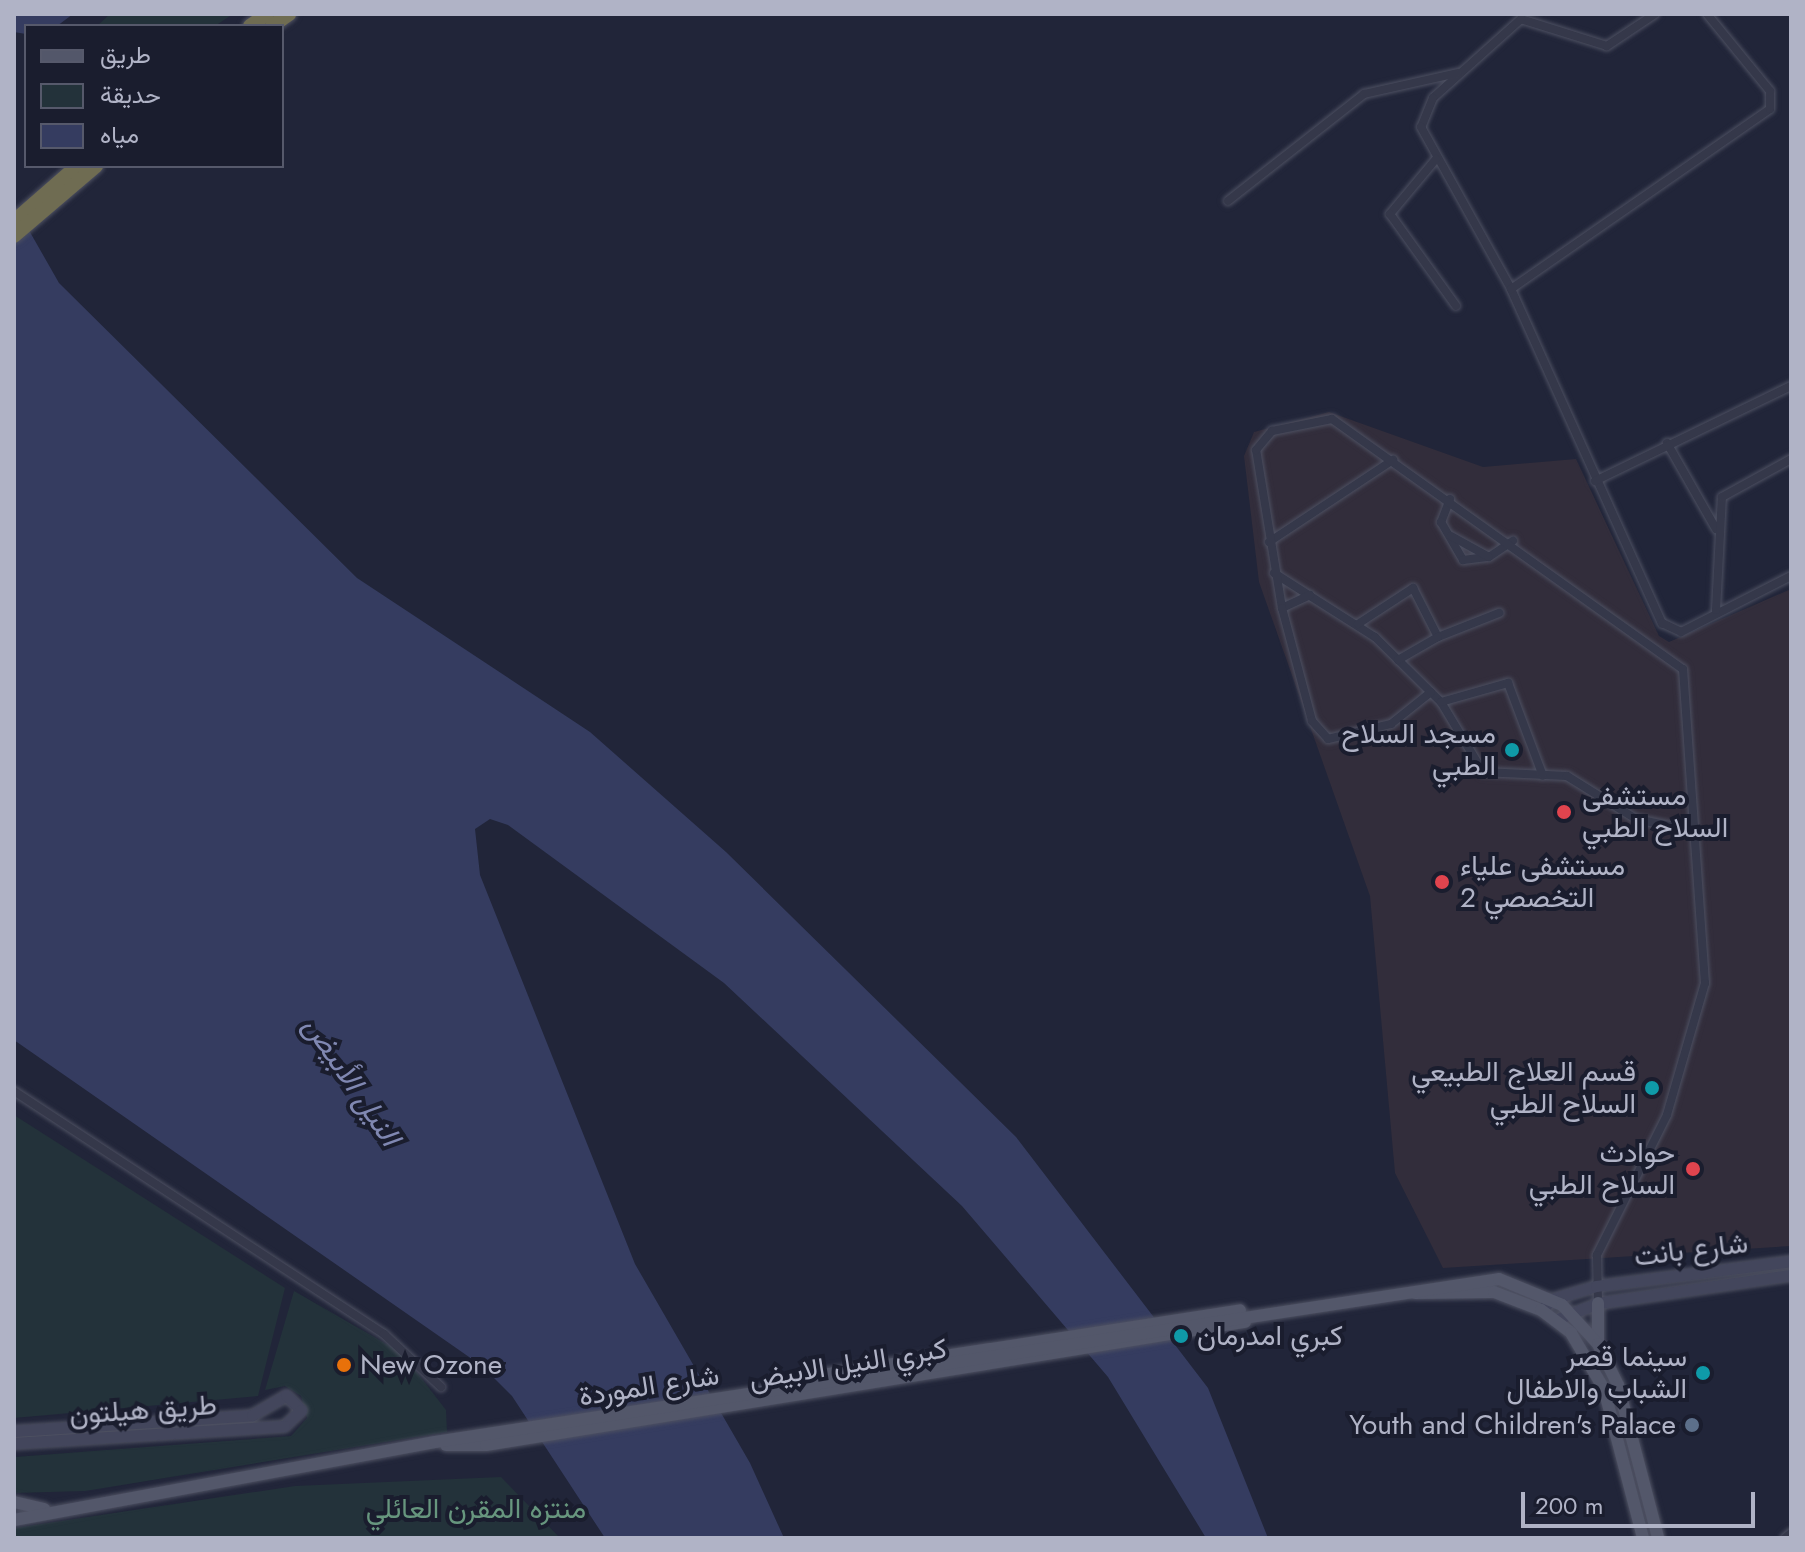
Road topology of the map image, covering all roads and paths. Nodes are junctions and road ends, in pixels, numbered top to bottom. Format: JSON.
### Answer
{"nodes":[{"id":1,"x":1655,"y":14,"type":"edge"},
{"id":2,"x":1707,"y":14,"type":"edge"},
{"id":3,"x":1458,"y":73,"type":"junction"},
{"id":4,"x":1436,"y":159,"type":"junction"},
{"id":5,"x":75,"y":168,"type":"edge"},
{"id":6,"x":94,"y":168,"type":"edge"},
{"id":7,"x":1228,"y":201,"type":"dead end"},
{"id":8,"x":14,"y":221,"type":"edge"},
{"id":9,"x":14,"y":236,"type":"edge"},
{"id":10,"x":1511,"y":289,"type":"junction"},
{"id":11,"x":1456,"y":306,"type":"dead end"},
{"id":12,"x":1791,"y":386,"type":"edge"},
{"id":13,"x":1667,"y":443,"type":"junction"},
{"id":14,"x":1791,"y":459,"type":"edge"},
{"id":15,"x":1393,"y":460,"type":"junction"},
{"id":16,"x":1595,"y":481,"type":"junction"},
{"id":17,"x":1450,"y":499,"type":"junction"},
{"id":18,"x":1718,"y":531,"type":"junction"},
{"id":19,"x":1448,"y":534,"type":"junction"},
{"id":20,"x":1513,"y":541,"type":"junction"},
{"id":21,"x":1269,"y":542,"type":"junction"},
{"id":22,"x":1489,"y":557,"type":"junction"},
{"id":23,"x":1274,"y":573,"type":"junction"},
{"id":24,"x":1791,"y":576,"type":"edge"},
{"id":25,"x":1310,"y":595,"type":"junction"},
{"id":26,"x":1282,"y":608,"type":"junction"},
{"id":27,"x":1716,"y":610,"type":"junction"},
{"id":28,"x":1499,"y":613,"type":"dead end"},
{"id":29,"x":1358,"y":624,"type":"junction"},
{"id":30,"x":1438,"y":637,"type":"junction"},
{"id":31,"x":1398,"y":660,"type":"junction"},
{"id":32,"x":1431,"y":692,"type":"junction"},
{"id":33,"x":1441,"y":702,"type":"junction"},
{"id":34,"x":1543,"y":776,"type":"junction"},
{"id":35,"x":1694,"y":831,"type":"junction"},
{"id":36,"x":14,"y":1091,"type":"edge"},
{"id":37,"x":1791,"y":1261,"type":"edge"},
{"id":38,"x":1791,"y":1275,"type":"edge"},
{"id":39,"x":1596,"y":1286,"type":"junction"},
{"id":40,"x":1388,"y":1294,"type":"junction"},
{"id":41,"x":1552,"y":1299,"type":"junction"},
{"id":42,"x":1598,"y":1303,"type":"junction"},
{"id":43,"x":1541,"y":1310,"type":"junction"},
{"id":44,"x":1569,"y":1311,"type":"junction"},
{"id":45,"x":1261,"y":1314,"type":"junction"},
{"id":46,"x":1555,"y":1320,"type":"junction"},
{"id":47,"x":1202,"y":1322,"type":"junction"},
{"id":48,"x":1598,"y":1344,"type":"junction"},
{"id":49,"x":441,"y":1387,"type":"dead end"},
{"id":50,"x":14,"y":1431,"type":"edge"},
{"id":51,"x":496,"y":1435,"type":"junction"},
{"id":52,"x":14,"y":1443,"type":"edge"},
{"id":53,"x":14,"y":1502,"type":"edge"},
{"id":54,"x":44,"y":1509,"type":"junction"},
{"id":55,"x":14,"y":1520,"type":"edge"},
{"id":56,"x":1791,"y":1533,"type":"edge"},
{"id":57,"x":1643,"y":1538,"type":"edge"},
{"id":58,"x":1658,"y":1538,"type":"edge"},
{"id":59,"x":1785,"y":1538,"type":"edge"}],
"edges":[{"from":1,"to":3,"type":"street"},
{"from":2,"to":10,"type":"street"},
{"from":3,"to":4,"type":"street"},
{"from":3,"to":7,"type":"street"},
{"from":4,"to":10,"type":"street"},
{"from":4,"to":11,"type":"street"},
{"from":5,"to":8,"type":"highway"},
{"from":6,"to":9,"type":"highway"},
{"from":10,"to":16,"type":"street"},
{"from":12,"to":13,"type":"street"},
{"from":13,"to":16,"type":"street"},
{"from":13,"to":18,"type":"street"},
{"from":14,"to":18,"type":"street"},
{"from":15,"to":17,"type":"street"},
{"from":15,"to":21,"type":"street"},
{"from":15,"to":21,"type":"street"},
{"from":16,"to":27,"type":"street"},
{"from":17,"to":19,"type":"street"},
{"from":17,"to":20,"type":"street"},
{"from":18,"to":27,"type":"street"},
{"from":19,"to":22,"type":"street"},
{"from":19,"to":22,"type":"street"},
{"from":20,"to":22,"type":"street"},
{"from":20,"to":35,"type":"street"},
{"from":21,"to":23,"type":"street"},
{"from":23,"to":25,"type":"street"},
{"from":23,"to":26,"type":"street"},
{"from":24,"to":27,"type":"street"},
{"from":25,"to":26,"type":"street"},
{"from":25,"to":29,"type":"street"},
{"from":26,"to":32,"type":"street"},
{"from":28,"to":30,"type":"street"},
{"from":29,"to":30,"type":"street"},
{"from":29,"to":31,"type":"street"},
{"from":30,"to":31,"type":"street"},
{"from":31,"to":32,"type":"street"},
{"from":32,"to":33,"type":"street"},
{"from":33,"to":34,"type":"street"},
{"from":33,"to":34,"type":"street"},
{"from":34,"to":35,"type":"street"},
{"from":35,"to":39,"type":"street"},
{"from":36,"to":49,"type":"street"},
{"from":37,"to":39,"type":"street","name":"شارع بانت"},
{"from":38,"to":42,"type":"street","name":"شارع بانت"},
{"from":39,"to":41,"type":"street","name":"شارع بانت"},
{"from":39,"to":42,"type":"street","name":"شارع بانت"},
{"from":40,"to":41,"type":"main road"},
{"from":40,"to":43,"type":"main road"},
{"from":40,"to":45,"type":"main road"},
{"from":41,"to":43,"type":"street","name":"شارع بانت"},
{"from":41,"to":44,"type":"main road"},
{"from":42,"to":44,"type":"street","name":"شارع بانت"},
{"from":42,"to":48,"type":"main road"},
{"from":43,"to":46,"type":"main road"},
{"from":44,"to":46,"type":"street","name":"شارع بانت"},
{"from":44,"to":48,"type":"main road"},
{"from":45,"to":47,"type":"main road"},
{"from":45,"to":47,"type":"main road"},
{"from":46,"to":57,"type":"main road"},
{"from":47,"to":51,"type":"main road","name":"كبري النيل الابيض"},
{"from":47,"to":51,"type":"main road","name":"كبري النيل الابيض"},
{"from":48,"to":58,"type":"main road"},
{"from":50,"to":52,"type":"street","name":"طريق هيلتون"},
{"from":51,"to":54,"type":"main road"},
{"from":53,"to":54,"type":"main road"},
{"from":54,"to":55,"type":"main road"},
{"from":56,"to":59,"type":"street"}]}
